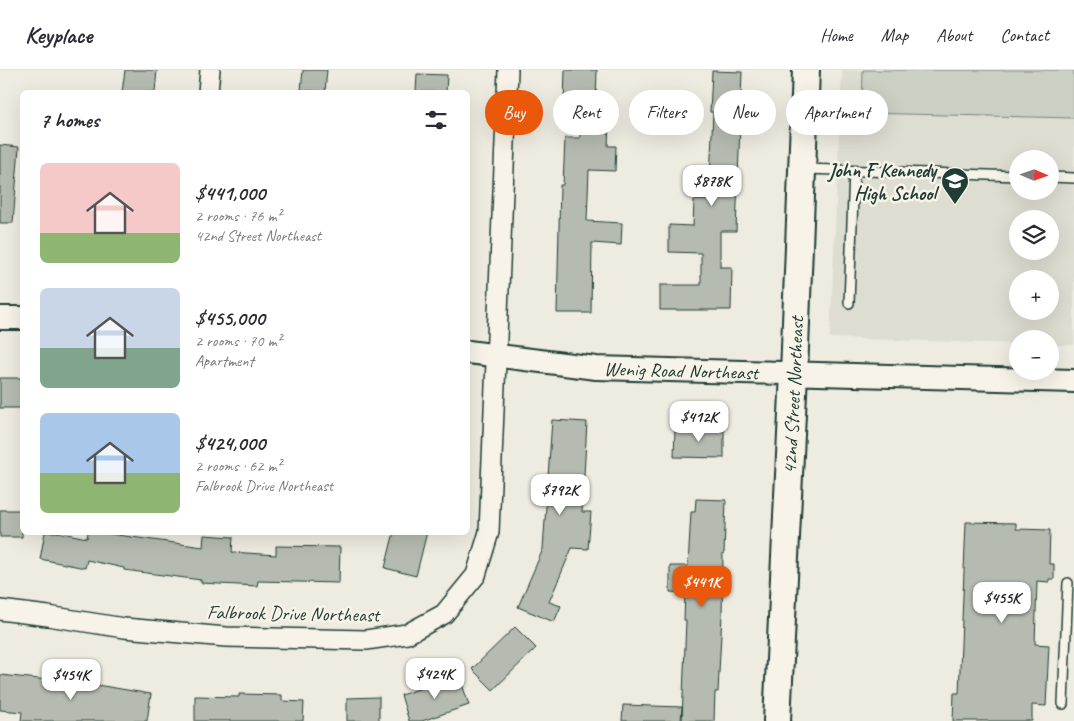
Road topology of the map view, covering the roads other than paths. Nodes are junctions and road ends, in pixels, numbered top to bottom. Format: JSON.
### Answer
{"nodes":[{"id":1,"x":210,"y":70,"type":"edge"},
{"id":2,"x":508,"y":70,"type":"edge"},
{"id":3,"x":806,"y":70,"type":"edge"},
{"id":4,"x":208,"y":90,"type":"edge"},
{"id":5,"x":802,"y":169,"type":"junction"},
{"id":6,"x":854,"y":171,"type":"junction"},
{"id":7,"x":1009,"y":176,"type":"edge"},
{"id":8,"x":1059,"y":177,"type":"edge"},
{"id":9,"x":1074,"y":178,"type":"edge"},
{"id":10,"x":848,"y":303,"type":"dead end"},
{"id":11,"x":0,"y":318,"type":"edge"},
{"id":12,"x":20,"y":318,"type":"edge"},
{"id":13,"x":470,"y":352,"type":"edge"},
{"id":14,"x":496,"y":356,"type":"junction"},
{"id":15,"x":794,"y":373,"type":"junction"},
{"id":16,"x":1074,"y":381,"type":"edge"},
{"id":17,"x":1068,"y":583,"type":"dead end"},
{"id":18,"x":0,"y":610,"type":"edge"},
{"id":19,"x":1064,"y":704,"type":"dead end"},
{"id":20,"x":777,"y":721,"type":"edge"}],
"edges":[{"from":1,"to":4,"type":"street"},
{"from":2,"to":14,"type":"street","name":"Falbrook Drive Northeast"},
{"from":3,"to":5,"type":"main road","name":"42nd Street Northeast"},
{"from":5,"to":6,"type":"lane"},
{"from":5,"to":15,"type":"main road","name":"42nd Street Northeast"},
{"from":6,"to":7,"type":"lane"},
{"from":6,"to":10,"type":"lane"},
{"from":8,"to":9,"type":"lane"},
{"from":11,"to":12,"type":"street"},
{"from":13,"to":14,"type":"street","name":"Wenig Road Northeast"},
{"from":14,"to":15,"type":"street","name":"Wenig Road Northeast"},
{"from":14,"to":18,"type":"street","name":"Falbrook Drive Northeast"},
{"from":15,"to":16,"type":"street","name":"Wenig Road Northeast"},
{"from":15,"to":20,"type":"main road","name":"42nd Street Northeast"},
{"from":17,"to":19,"type":"lane"}]}
